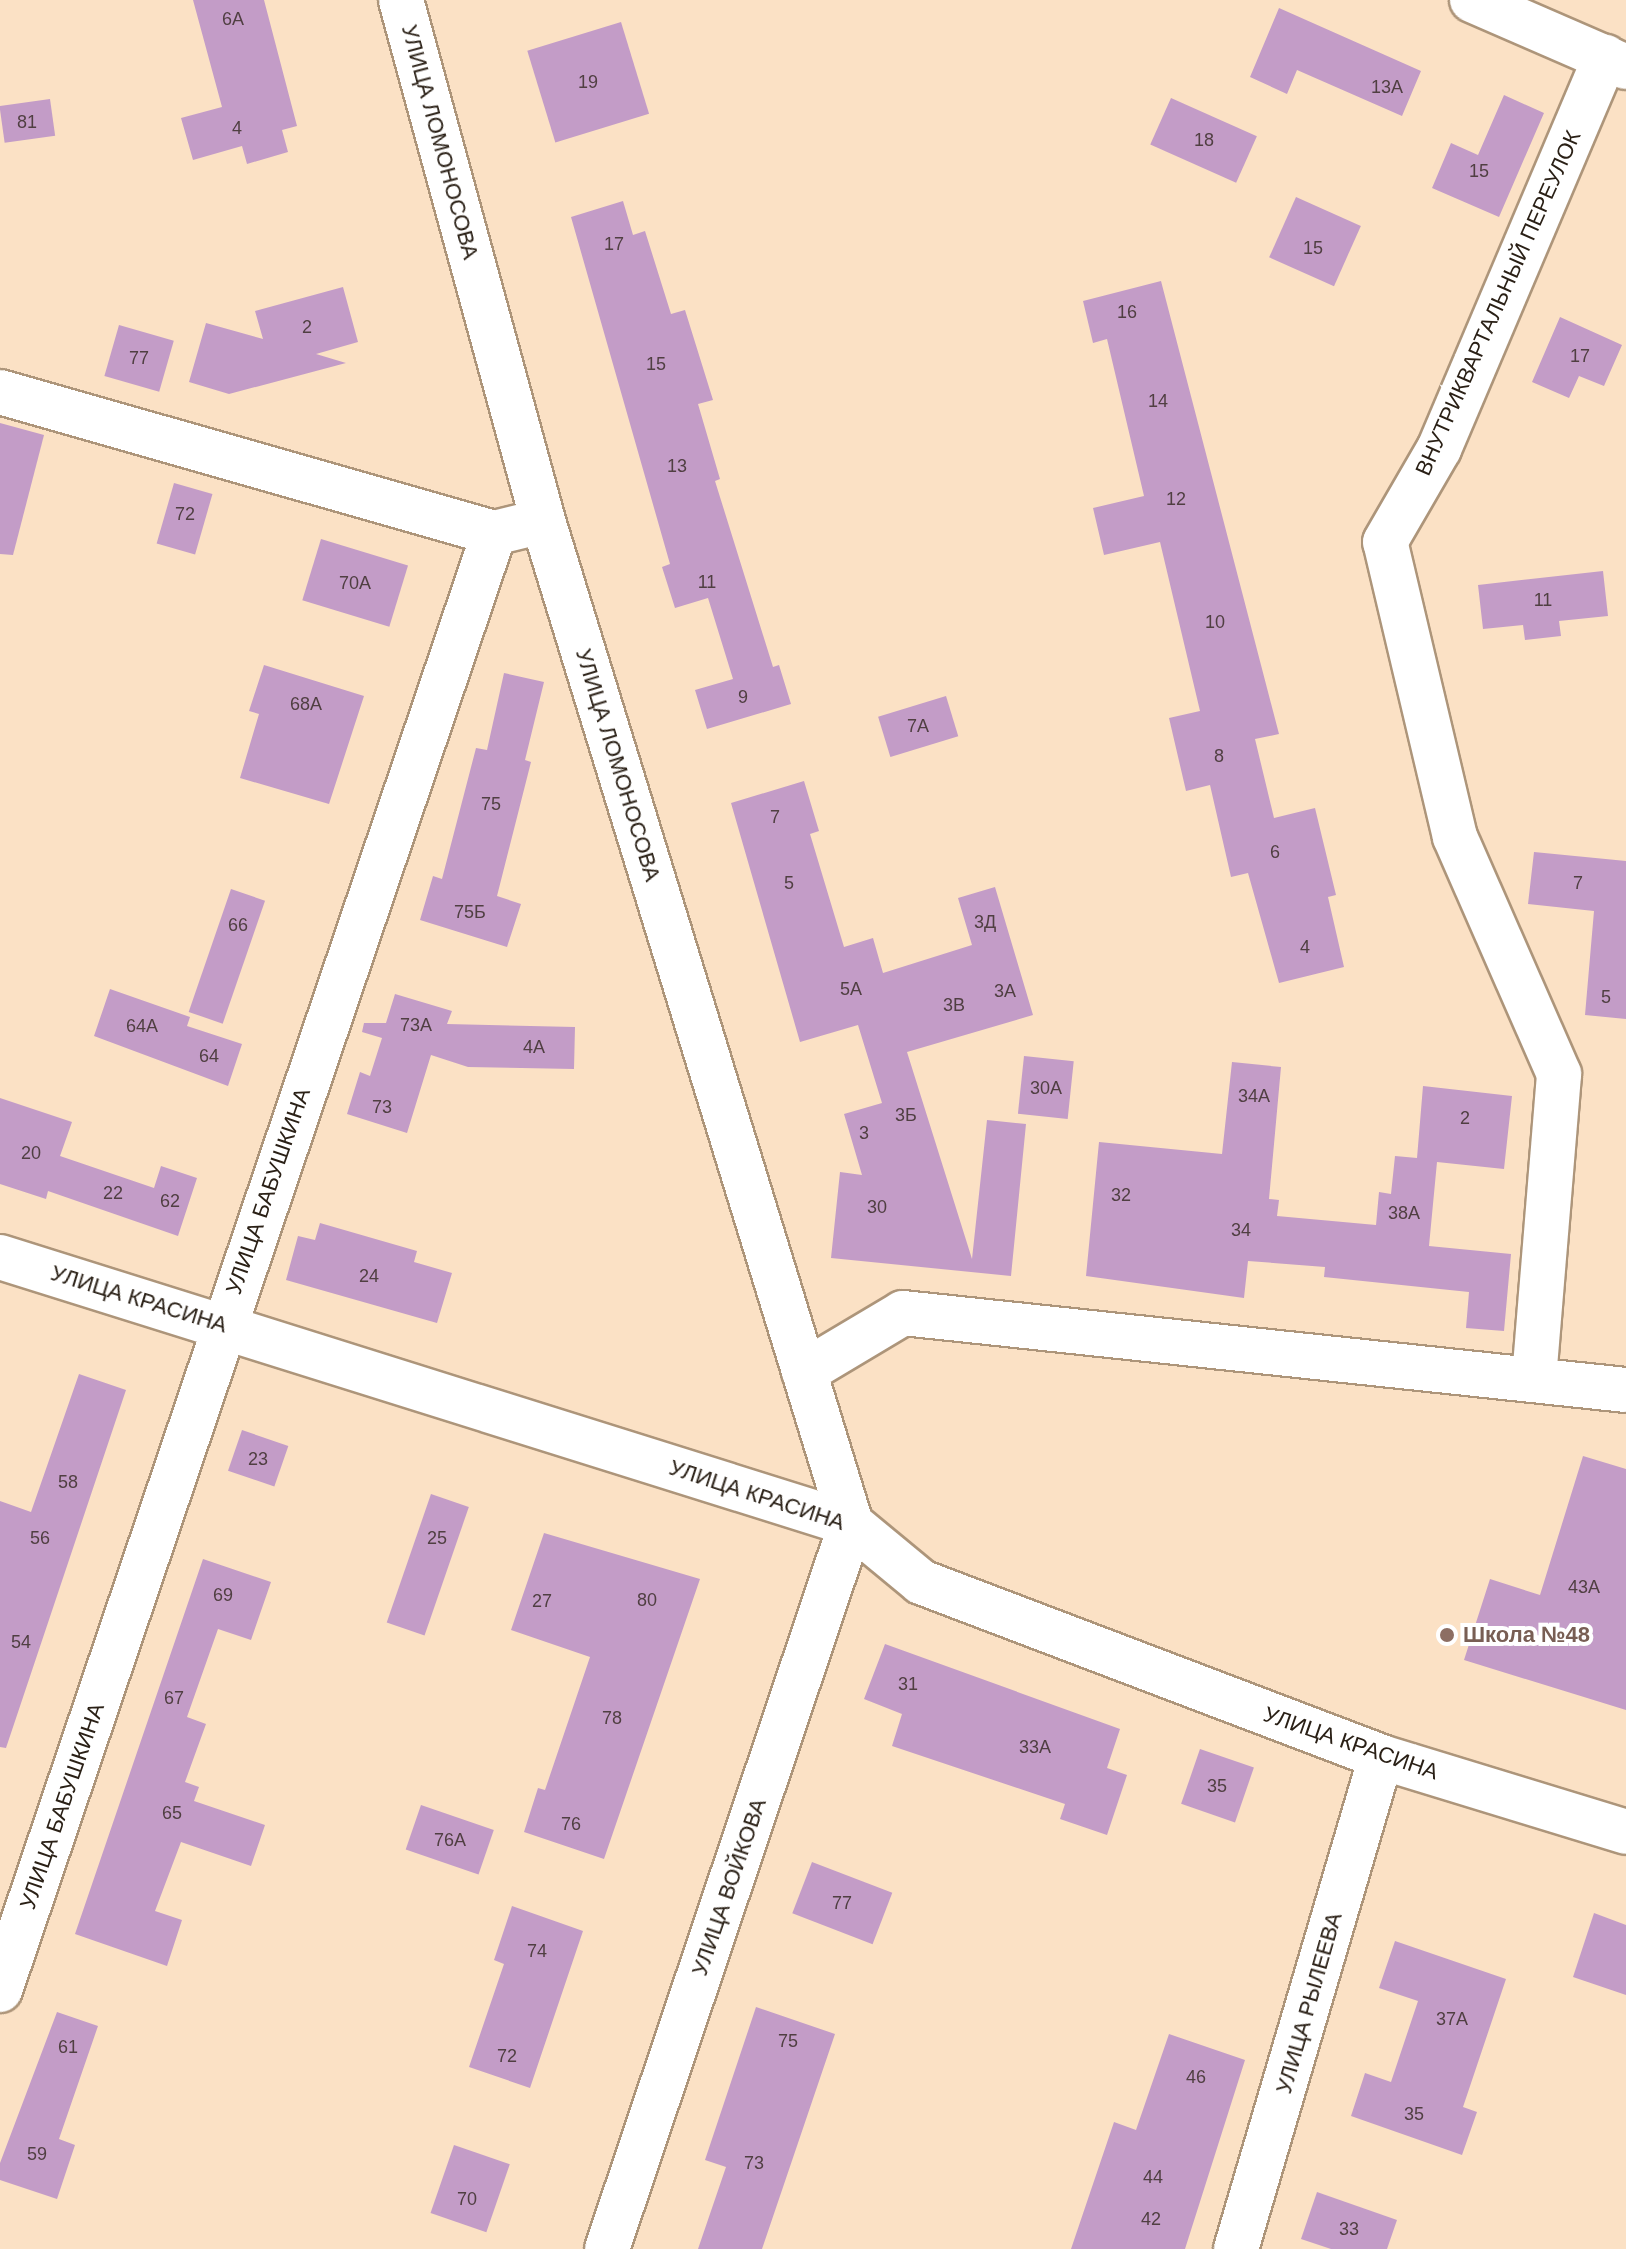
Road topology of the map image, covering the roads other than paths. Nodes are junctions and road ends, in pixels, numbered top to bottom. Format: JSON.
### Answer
{"nodes":[{"id":1,"x":401,"y":0,"type":"edge"},
{"id":2,"x":1472,"y":0,"type":"edge"},
{"id":3,"x":1615,"y":62,"type":"edge"},
{"id":4,"x":0,"y":392,"type":"edge"},
{"id":5,"x":543,"y":521,"type":"junction"},
{"id":6,"x":494,"y":533,"type":"junction"},
{"id":7,"x":0,"y":1257,"type":"edge"},
{"id":8,"x":223,"y":1323,"type":"junction"},
{"id":9,"x":804,"y":1372,"type":"junction"},
{"id":10,"x":1534,"y":1379,"type":"junction"},
{"id":11,"x":1626,"y":1390,"type":"edge"},
{"id":12,"x":851,"y":1524,"type":"junction"},
{"id":13,"x":1381,"y":1757,"type":"junction"},
{"id":14,"x":1626,"y":1832,"type":"edge"},
{"id":15,"x":0,"y":1990,"type":"edge"},
{"id":16,"x":607,"y":2249,"type":"edge"},
{"id":17,"x":1236,"y":2249,"type":"edge"}],
"edges":[{"from":1,"to":5,"type":"street","name":"УЛИЦА ЛОМОНОСОВА"},
{"from":2,"to":3,"type":"street"},
{"from":3,"to":10,"type":"street","name":"ВНУТРИКВАРТАЛЬНЫЙ ПЕРЕУЛОК"},
{"from":4,"to":6,"type":"street"},
{"from":5,"to":6,"type":"street"},
{"from":5,"to":9,"type":"street","name":"УЛИЦА ЛОМОНОСОВА"},
{"from":6,"to":8,"type":"street","name":"УЛИЦА БАБУШКИНА"},
{"from":7,"to":8,"type":"street","name":"УЛИЦА КРАСИНА"},
{"from":8,"to":12,"type":"street","name":"УЛИЦА КРАСИНА"},
{"from":8,"to":15,"type":"street","name":"УЛИЦА БАБУШКИНА"},
{"from":9,"to":10,"type":"street"},
{"from":9,"to":12,"type":"street","name":"УЛИЦА ЛОМОНОСОВА"},
{"from":10,"to":11,"type":"street"},
{"from":12,"to":13,"type":"street","name":"УЛИЦА КРАСИНА"},
{"from":12,"to":16,"type":"street","name":"УЛИЦА ВОЙКОВА"},
{"from":13,"to":14,"type":"street","name":"УЛИЦА КРАСИНА"},
{"from":13,"to":17,"type":"street","name":"УЛИЦА РЫЛЕЕВА"}]}
